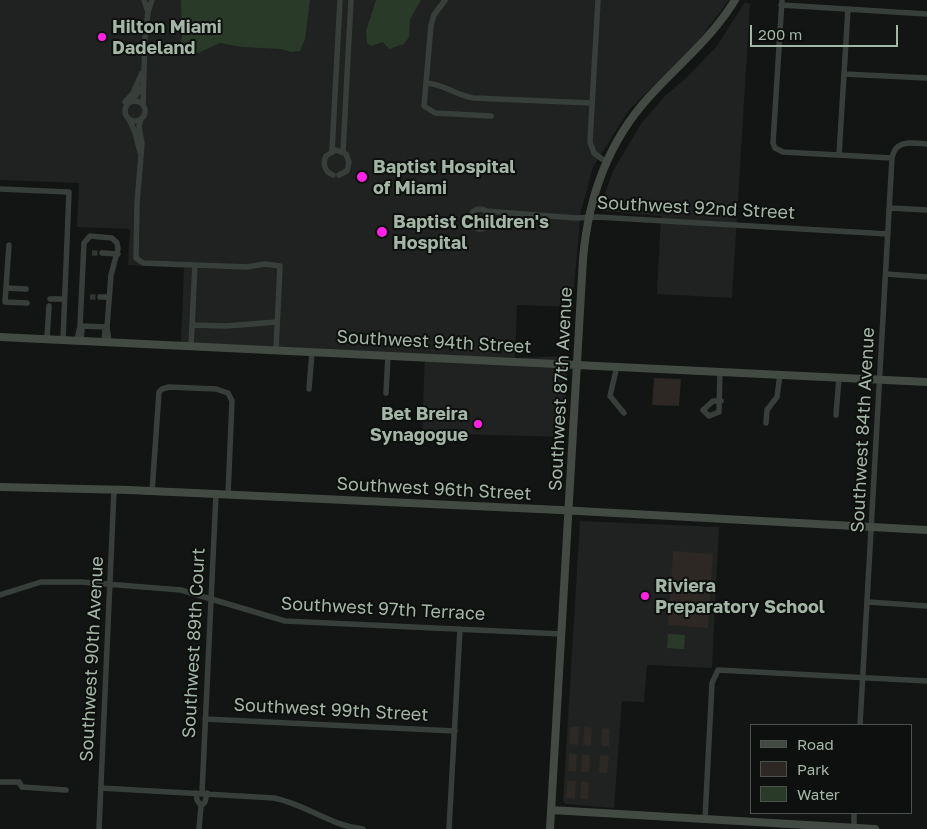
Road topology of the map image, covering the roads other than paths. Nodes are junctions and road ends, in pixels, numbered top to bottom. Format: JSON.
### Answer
{"nodes":[{"id":1,"x":144,"y":0,"type":"edge"},
{"id":2,"x":152,"y":0,"type":"edge"},
{"id":3,"x":340,"y":0,"type":"edge"},
{"id":4,"x":351,"y":0,"type":"edge"},
{"id":5,"x":445,"y":0,"type":"edge"},
{"id":6,"x":598,"y":0,"type":"edge"},
{"id":7,"x":735,"y":0,"type":"edge"},
{"id":8,"x":782,"y":3,"type":"edge"},
{"id":9,"x":848,"y":9,"type":"junction"},
{"id":10,"x":148,"y":12,"type":"junction"},
{"id":11,"x":927,"y":14,"type":"edge"},
{"id":12,"x":143,"y":71,"type":"junction"},
{"id":13,"x":844,"y":74,"type":"junction"},
{"id":14,"x":927,"y":78,"type":"edge"},
{"id":15,"x":426,"y":83,"type":"junction"},
{"id":16,"x":142,"y":87,"type":"junction"},
{"id":17,"x":132,"y":101,"type":"junction"},
{"id":18,"x":125,"y":102,"type":"dead end"},
{"id":19,"x":592,"y":103,"type":"junction"},
{"id":20,"x":143,"y":105,"type":"junction"},
{"id":21,"x":491,"y":116,"type":"dead end"},
{"id":22,"x":129,"y":119,"type":"junction"},
{"id":23,"x":141,"y":119,"type":"junction"},
{"id":24,"x":927,"y":144,"type":"edge"},
{"id":25,"x":332,"y":151,"type":"junction"},
{"id":26,"x":140,"y":152,"type":"junction"},
{"id":27,"x":342,"y":152,"type":"junction"},
{"id":28,"x":840,"y":155,"type":"junction"},
{"id":29,"x":892,"y":158,"type":"junction"},
{"id":30,"x":606,"y":162,"type":"junction"},
{"id":31,"x":0,"y":189,"type":"edge"},
{"id":32,"x":890,"y":208,"type":"junction"},
{"id":33,"x":927,"y":210,"type":"edge"},
{"id":34,"x":485,"y":211,"type":"junction"},
{"id":35,"x":502,"y":214,"type":"junction"},
{"id":36,"x":588,"y":218,"type":"junction"},
{"id":37,"x":490,"y":219,"type":"junction"},
{"id":38,"x":888,"y":234,"type":"junction"},
{"id":39,"x":9,"y":244,"type":"dead end"},
{"id":40,"x":83,"y":252,"type":"junction"},
{"id":41,"x":92,"y":252,"type":"tunnel mouth"},
{"id":42,"x":102,"y":253,"type":"tunnel mouth"},
{"id":43,"x":118,"y":254,"type":"junction"},
{"id":44,"x":0,"y":262,"type":"edge"},
{"id":45,"x":8,"y":262,"type":"junction"},
{"id":46,"x":195,"y":265,"type":"junction"},
{"id":47,"x":886,"y":274,"type":"junction"},
{"id":48,"x":927,"y":276,"type":"edge"},
{"id":49,"x":6,"y":288,"type":"junction"},
{"id":50,"x":26,"y":289,"type":"dead end"},
{"id":51,"x":81,"y":296,"type":"junction"},
{"id":52,"x":90,"y":297,"type":"tunnel mouth"},
{"id":53,"x":100,"y":297,"type":"tunnel mouth"},
{"id":54,"x":109,"y":297,"type":"junction"},
{"id":55,"x":50,"y":299,"type":"dead end"},
{"id":56,"x":64,"y":299,"type":"junction"},
{"id":57,"x":28,"y":303,"type":"dead end"},
{"id":58,"x":48,"y":306,"type":"dead end"},
{"id":59,"x":277,"y":322,"type":"junction"},
{"id":60,"x":193,"y":324,"type":"junction"},
{"id":61,"x":80,"y":326,"type":"junction"},
{"id":62,"x":107,"y":327,"type":"junction"},
{"id":63,"x":0,"y":336,"type":"edge"},
{"id":64,"x":47,"y":339,"type":"junction"},
{"id":65,"x":62,"y":340,"type":"junction"},
{"id":66,"x":79,"y":340,"type":"junction"},
{"id":67,"x":106,"y":342,"type":"junction"},
{"id":68,"x":191,"y":346,"type":"junction"},
{"id":69,"x":276,"y":350,"type":"junction"},
{"id":70,"x":312,"y":352,"type":"junction"},
{"id":71,"x":388,"y":355,"type":"junction"},
{"id":72,"x":578,"y":364,"type":"junction"},
{"id":73,"x":617,"y":366,"type":"junction"},
{"id":74,"x":720,"y":371,"type":"junction"},
{"id":75,"x":780,"y":374,"type":"junction"},
{"id":76,"x":839,"y":377,"type":"junction"},
{"id":77,"x":880,"y":380,"type":"junction"},
{"id":78,"x":927,"y":382,"type":"edge"},
{"id":79,"x":309,"y":389,"type":"dead end"},
{"id":80,"x":386,"y":393,"type":"dead end"},
{"id":81,"x":721,"y":401,"type":"dead end"},
{"id":82,"x":624,"y":413,"type":"dead end"},
{"id":83,"x":836,"y":415,"type":"dead end"},
{"id":84,"x":766,"y":423,"type":"dead end"},
{"id":85,"x":0,"y":487,"type":"edge"},
{"id":86,"x":114,"y":490,"type":"junction"},
{"id":87,"x":152,"y":492,"type":"junction"},
{"id":88,"x":216,"y":494,"type":"junction"},
{"id":89,"x":228,"y":495,"type":"junction"},
{"id":90,"x":569,"y":510,"type":"junction"},
{"id":91,"x":872,"y":527,"type":"junction"},
{"id":92,"x":927,"y":530,"type":"edge"},
{"id":93,"x":110,"y":586,"type":"junction"},
{"id":94,"x":0,"y":595,"type":"edge"},
{"id":95,"x":211,"y":600,"type":"junction"},
{"id":96,"x":868,"y":602,"type":"junction"},
{"id":97,"x":927,"y":606,"type":"edge"},
{"id":98,"x":460,"y":629,"type":"junction"},
{"id":99,"x":562,"y":634,"type":"junction"},
{"id":100,"x":863,"y":677,"type":"junction"},
{"id":101,"x":927,"y":681,"type":"edge"},
{"id":102,"x":205,"y":719,"type":"junction"},
{"id":103,"x":860,"y":724,"type":"edge"},
{"id":104,"x":455,"y":731,"type":"junction"},
{"id":105,"x":0,"y":782,"type":"edge"},
{"id":106,"x":101,"y":788,"type":"junction"},
{"id":107,"x":66,"y":790,"type":"dead end"},
{"id":108,"x":202,"y":793,"type":"junction"},
{"id":109,"x":201,"y":806,"type":"junction"},
{"id":110,"x":552,"y":810,"type":"junction"},
{"id":111,"x":854,"y":814,"type":"edge"},
{"id":112,"x":705,"y":819,"type":"junction"},
{"id":113,"x":854,"y":828,"type":"edge"},
{"id":114,"x":99,"y":829,"type":"edge"},
{"id":115,"x":199,"y":829,"type":"edge"},
{"id":116,"x":363,"y":829,"type":"edge"},
{"id":117,"x":449,"y":829,"type":"edge"},
{"id":118,"x":550,"y":829,"type":"edge"},
{"id":119,"x":875,"y":829,"type":"edge"}],
"edges":[{"from":1,"to":10,"type":"street"},
{"from":2,"to":10,"type":"street"},
{"from":3,"to":25,"type":"street"},
{"from":4,"to":27,"type":"street"},
{"from":5,"to":15,"type":"street"},
{"from":6,"to":19,"type":"street"},
{"from":7,"to":30,"type":"street","name":"Southwest 87th Avenue"},
{"from":8,"to":9,"type":"street"},
{"from":8,"to":28,"type":"street"},
{"from":9,"to":11,"type":"street"},
{"from":9,"to":13,"type":"street"},
{"from":10,"to":12,"type":"street"},
{"from":12,"to":16,"type":"street"},
{"from":12,"to":18,"type":"street"},
{"from":13,"to":14,"type":"street"},
{"from":13,"to":28,"type":"street"},
{"from":15,"to":19,"type":"street"},
{"from":15,"to":21,"type":"street"},
{"from":16,"to":17,"type":"street"},
{"from":16,"to":20,"type":"street"},
{"from":17,"to":20,"type":"street"},
{"from":17,"to":22,"type":"street"},
{"from":19,"to":30,"type":"street"},
{"from":20,"to":23,"type":"street"},
{"from":22,"to":23,"type":"street"},
{"from":22,"to":26,"type":"street"},
{"from":23,"to":26,"type":"street"},
{"from":24,"to":29,"type":"street"},
{"from":25,"to":27,"type":"street"},
{"from":25,"to":27,"type":"street"},
{"from":26,"to":46,"type":"street"},
{"from":28,"to":29,"type":"street"},
{"from":29,"to":32,"type":"street","name":"Southwest 84th Avenue"},
{"from":30,"to":36,"type":"street","name":"Southwest 87th Avenue"},
{"from":31,"to":56,"type":"street"},
{"from":32,"to":33,"type":"street"},
{"from":32,"to":38,"type":"street","name":"Southwest 84th Avenue"},
{"from":34,"to":35,"type":"street","name":"Southwest 92nd Street"},
{"from":34,"to":37,"type":"street"},
{"from":34,"to":37,"type":"street"},
{"from":35,"to":36,"type":"street","name":"Southwest 92nd Street"},
{"from":35,"to":37,"type":"street","name":"Southwest 92nd Street"},
{"from":36,"to":38,"type":"street","name":"Southwest 92nd Street"},
{"from":36,"to":72,"type":"street","name":"Southwest 87th Avenue"},
{"from":38,"to":47,"type":"street","name":"Southwest 84th Avenue"},
{"from":39,"to":45,"type":"street"},
{"from":40,"to":41,"type":"street"},
{"from":40,"to":43,"type":"street"},
{"from":40,"to":51,"type":"street"},
{"from":42,"to":43,"type":"street"},
{"from":43,"to":54,"type":"street"},
{"from":44,"to":45,"type":"street"},
{"from":45,"to":49,"type":"street"},
{"from":46,"to":59,"type":"street"},
{"from":46,"to":60,"type":"street"},
{"from":47,"to":48,"type":"street"},
{"from":47,"to":77,"type":"street","name":"Southwest 84th Avenue"},
{"from":49,"to":50,"type":"street"},
{"from":49,"to":57,"type":"street"},
{"from":51,"to":52,"type":"street"},
{"from":51,"to":61,"type":"street"},
{"from":53,"to":54,"type":"street"},
{"from":54,"to":62,"type":"street"},
{"from":55,"to":56,"type":"street"},
{"from":56,"to":65,"type":"street"},
{"from":58,"to":64,"type":"street"},
{"from":59,"to":60,"type":"street"},
{"from":59,"to":69,"type":"street"},
{"from":60,"to":68,"type":"street"},
{"from":61,"to":62,"type":"street"},
{"from":61,"to":66,"type":"street"},
{"from":62,"to":67,"type":"street"},
{"from":63,"to":64,"type":"street","name":"Southwest 94th Street"},
{"from":64,"to":65,"type":"street","name":"Southwest 94th Street"},
{"from":65,"to":66,"type":"street","name":"Southwest 94th Street"},
{"from":66,"to":67,"type":"street","name":"Southwest 94th Street"},
{"from":67,"to":68,"type":"street","name":"Southwest 94th Street"},
{"from":68,"to":69,"type":"street","name":"Southwest 94th Street"},
{"from":69,"to":70,"type":"street","name":"Southwest 94th Street"},
{"from":70,"to":71,"type":"street","name":"Southwest 94th Street"},
{"from":70,"to":79,"type":"street"},
{"from":71,"to":72,"type":"street","name":"Southwest 94th Street"},
{"from":71,"to":80,"type":"street"},
{"from":72,"to":73,"type":"street","name":"Southwest 94th Street"},
{"from":72,"to":90,"type":"street","name":"Southwest 87th Avenue"},
{"from":73,"to":74,"type":"street","name":"Southwest 94th Street"},
{"from":73,"to":82,"type":"street"},
{"from":74,"to":75,"type":"street","name":"Southwest 94th Street"},
{"from":74,"to":81,"type":"street"},
{"from":75,"to":76,"type":"street","name":"Southwest 94th Street"},
{"from":75,"to":84,"type":"street"},
{"from":76,"to":77,"type":"street","name":"Southwest 94th Street"},
{"from":76,"to":83,"type":"street"},
{"from":77,"to":78,"type":"street","name":"Southwest 94th Street"},
{"from":77,"to":91,"type":"street","name":"Southwest 84th Avenue"},
{"from":85,"to":86,"type":"street","name":"Southwest 96th Street"},
{"from":86,"to":87,"type":"street","name":"Southwest 96th Street"},
{"from":86,"to":93,"type":"street","name":"Southwest 90th Avenue"},
{"from":87,"to":88,"type":"street","name":"Southwest 96th Street"},
{"from":87,"to":89,"type":"street"},
{"from":88,"to":89,"type":"street","name":"Southwest 96th Street"},
{"from":88,"to":95,"type":"street","name":"Southwest 89th Court"},
{"from":89,"to":90,"type":"street","name":"Southwest 96th Street"},
{"from":90,"to":91,"type":"street","name":"Southwest 96th Street"},
{"from":90,"to":99,"type":"street","name":"Southwest 87th Avenue"},
{"from":91,"to":92,"type":"street","name":"Southwest 96th Street"},
{"from":91,"to":96,"type":"street","name":"Southwest 84th Avenue"},
{"from":93,"to":94,"type":"street","name":"Southwest 97th Terrace"},
{"from":93,"to":95,"type":"street","name":"Southwest 97th Terrace"},
{"from":93,"to":106,"type":"street","name":"Southwest 90th Avenue"},
{"from":95,"to":98,"type":"street","name":"Southwest 97th Terrace"},
{"from":95,"to":102,"type":"street","name":"Southwest 89th Court"},
{"from":96,"to":97,"type":"street"},
{"from":96,"to":100,"type":"street","name":"Southwest 84th Avenue"},
{"from":98,"to":99,"type":"street","name":"Southwest 97th Terrace"},
{"from":98,"to":104,"type":"street"},
{"from":99,"to":110,"type":"street","name":"Southwest 87th Avenue"},
{"from":100,"to":101,"type":"street"},
{"from":100,"to":103,"type":"street","name":"Southwest 84th Avenue"},
{"from":100,"to":112,"type":"street"},
{"from":102,"to":104,"type":"street","name":"Southwest 99th Street"},
{"from":102,"to":108,"type":"street","name":"Southwest 89th Court"},
{"from":104,"to":117,"type":"street"},
{"from":105,"to":107,"type":"street"},
{"from":106,"to":108,"type":"street"},
{"from":106,"to":114,"type":"street","name":"Southwest 90th Avenue"},
{"from":108,"to":109,"type":"street"},
{"from":108,"to":109,"type":"street"},
{"from":108,"to":116,"type":"street"},
{"from":109,"to":115,"type":"street"},
{"from":110,"to":112,"type":"street"},
{"from":110,"to":118,"type":"street","name":"Southwest 87th Avenue"},
{"from":111,"to":113,"type":"street"},
{"from":112,"to":113,"type":"street"},
{"from":113,"to":119,"type":"street"}]}
